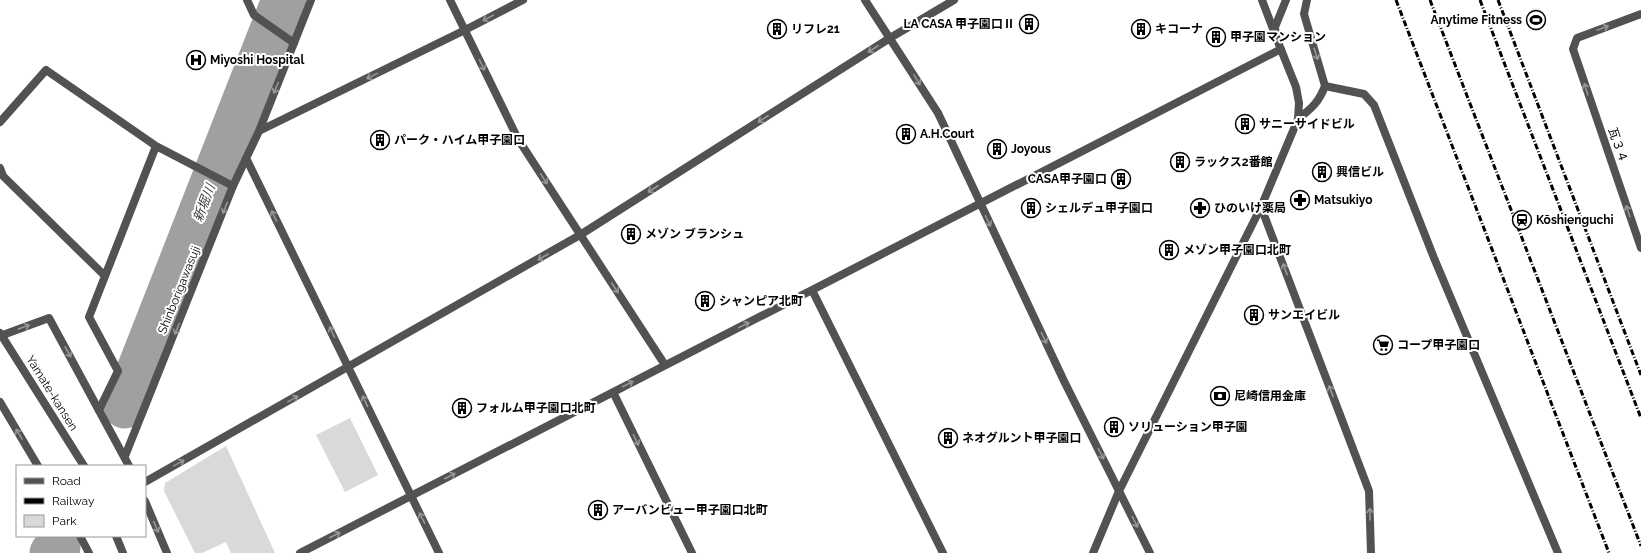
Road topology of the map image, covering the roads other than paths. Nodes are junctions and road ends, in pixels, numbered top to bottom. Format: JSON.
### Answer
{"nodes":[{"id":1,"x":247,"y":0,"type":"edge"},
{"id":2,"x":311,"y":0,"type":"edge"},
{"id":3,"x":450,"y":0,"type":"edge"},
{"id":4,"x":523,"y":0,"type":"edge"},
{"id":5,"x":865,"y":0,"type":"edge"},
{"id":6,"x":954,"y":0,"type":"edge"},
{"id":7,"x":1262,"y":0,"type":"edge"},
{"id":8,"x":1286,"y":0,"type":"edge"},
{"id":9,"x":1305,"y":1,"type":"edge"},
{"id":10,"x":1641,"y":14,"type":"edge"},
{"id":11,"x":465,"y":30,"type":"junction"},
{"id":12,"x":1276,"y":37,"type":"junction"},
{"id":13,"x":890,"y":38,"type":"junction"},
{"id":14,"x":294,"y":43,"type":"junction"},
{"id":15,"x":1281,"y":49,"type":"junction"},
{"id":16,"x":1325,"y":86,"type":"junction"},
{"id":17,"x":1298,"y":119,"type":"junction"},
{"id":18,"x":0,"y":122,"type":"edge"},
{"id":19,"x":258,"y":131,"type":"junction"},
{"id":20,"x":156,"y":146,"type":"junction"},
{"id":21,"x":246,"y":158,"type":"junction"},
{"id":22,"x":0,"y":168,"type":"edge"},
{"id":23,"x":233,"y":186,"type":"junction"},
{"id":24,"x":979,"y":204,"type":"junction"},
{"id":25,"x":1261,"y":206,"type":"junction"},
{"id":26,"x":580,"y":235,"type":"junction"},
{"id":27,"x":1641,"y":248,"type":"edge"},
{"id":28,"x":104,"y":276,"type":"junction"},
{"id":29,"x":812,"y":290,"type":"junction"},
{"id":30,"x":0,"y":335,"type":"edge"},
{"id":31,"x":665,"y":365,"type":"junction"},
{"id":32,"x":349,"y":367,"type":"junction"},
{"id":33,"x":613,"y":392,"type":"junction"},
{"id":34,"x":0,"y":402,"type":"edge"},
{"id":35,"x":99,"y":410,"type":"junction"},
{"id":36,"x":125,"y":456,"type":"junction"},
{"id":37,"x":37,"y":465,"type":"edge"},
{"id":38,"x":83,"y":465,"type":"edge"},
{"id":39,"x":129,"y":465,"type":"edge"},
{"id":40,"x":146,"y":481,"type":"edge"},
{"id":41,"x":1119,"y":491,"type":"junction"},
{"id":42,"x":411,"y":496,"type":"junction"},
{"id":43,"x":146,"y":503,"type":"edge"},
{"id":44,"x":80,"y":537,"type":"edge"},
{"id":45,"x":116,"y":537,"type":"edge"},
{"id":46,"x":87,"y":552,"type":"edge"},
{"id":47,"x":124,"y":553,"type":"edge"},
{"id":48,"x":167,"y":553,"type":"edge"},
{"id":49,"x":300,"y":553,"type":"edge"},
{"id":50,"x":439,"y":553,"type":"edge"},
{"id":51,"x":692,"y":553,"type":"edge"},
{"id":52,"x":943,"y":553,"type":"edge"},
{"id":53,"x":1094,"y":553,"type":"edge"},
{"id":54,"x":1150,"y":553,"type":"edge"},
{"id":55,"x":1371,"y":553,"type":"edge"},
{"id":56,"x":1558,"y":553,"type":"edge"}],
"edges":[{"from":1,"to":14,"type":"street"},
{"from":2,"to":14,"type":"street","name":"Shinborigawasuji"},
{"from":3,"to":11,"type":"street"},
{"from":4,"to":11,"type":"street","one_way":true},
{"from":5,"to":13,"type":"street"},
{"from":6,"to":13,"type":"street"},
{"from":7,"to":12,"type":"street"},
{"from":8,"to":12,"type":"street"},
{"from":9,"to":16,"type":"street","one_way":true},
{"from":27,"to":10,"type":"street","name":"瓦３４","one_way":true},
{"from":11,"to":19,"type":"street","one_way":true},
{"from":11,"to":26,"type":"street","one_way":true},
{"from":12,"to":15,"type":"street"},
{"from":13,"to":24,"type":"street","one_way":true},
{"from":13,"to":26,"type":"street","one_way":true},
{"from":14,"to":19,"type":"street","name":"Shinborigawasuji","one_way":true},
{"from":15,"to":17,"type":"street"},
{"from":15,"to":24,"type":"street"},
{"from":16,"to":17,"type":"street"},
{"from":16,"to":56,"type":"street"},
{"from":17,"to":25,"type":"street"},
{"from":18,"to":20,"type":"street"},
{"from":19,"to":21,"type":"street","name":"Shinborigawasuji"},
{"from":20,"to":23,"type":"street"},
{"from":20,"to":28,"type":"street"},
{"from":21,"to":23,"type":"street","name":"Shinborigawasuji"},
{"from":32,"to":21,"type":"street","one_way":true},
{"from":22,"to":28,"type":"street"},
{"from":23,"to":36,"type":"street","name":"Shinborigawasuji","one_way":true},
{"from":24,"to":29,"type":"street"},
{"from":24,"to":41,"type":"street","one_way":true},
{"from":25,"to":41,"type":"street"},
{"from":55,"to":25,"type":"street","one_way":true},
{"from":26,"to":31,"type":"street","one_way":true},
{"from":26,"to":32,"type":"street","one_way":true},
{"from":28,"to":35,"type":"street"},
{"from":31,"to":29,"type":"street","one_way":true},
{"from":29,"to":52,"type":"street"},
{"from":30,"to":35,"type":"street","one_way":true},
{"from":30,"to":38,"type":"street","name":"Yamate-kansen","bridge":true},
{"from":33,"to":31,"type":"street","one_way":true},
{"from":40,"to":32,"type":"street","one_way":true},
{"from":42,"to":32,"type":"street","one_way":true},
{"from":42,"to":33,"type":"street","one_way":true},
{"from":33,"to":51,"type":"street","one_way":true},
{"from":37,"to":34,"type":"street","one_way":true},
{"from":35,"to":36,"type":"street"},
{"from":36,"to":39,"type":"street"},
{"from":41,"to":53,"type":"street"},
{"from":41,"to":54,"type":"street","one_way":true},
{"from":49,"to":42,"type":"street","one_way":true},
{"from":50,"to":42,"type":"street","one_way":true},
{"from":43,"to":48,"type":"street","one_way":true},
{"from":44,"to":46,"type":"street"},
{"from":45,"to":47,"type":"street"}]}
